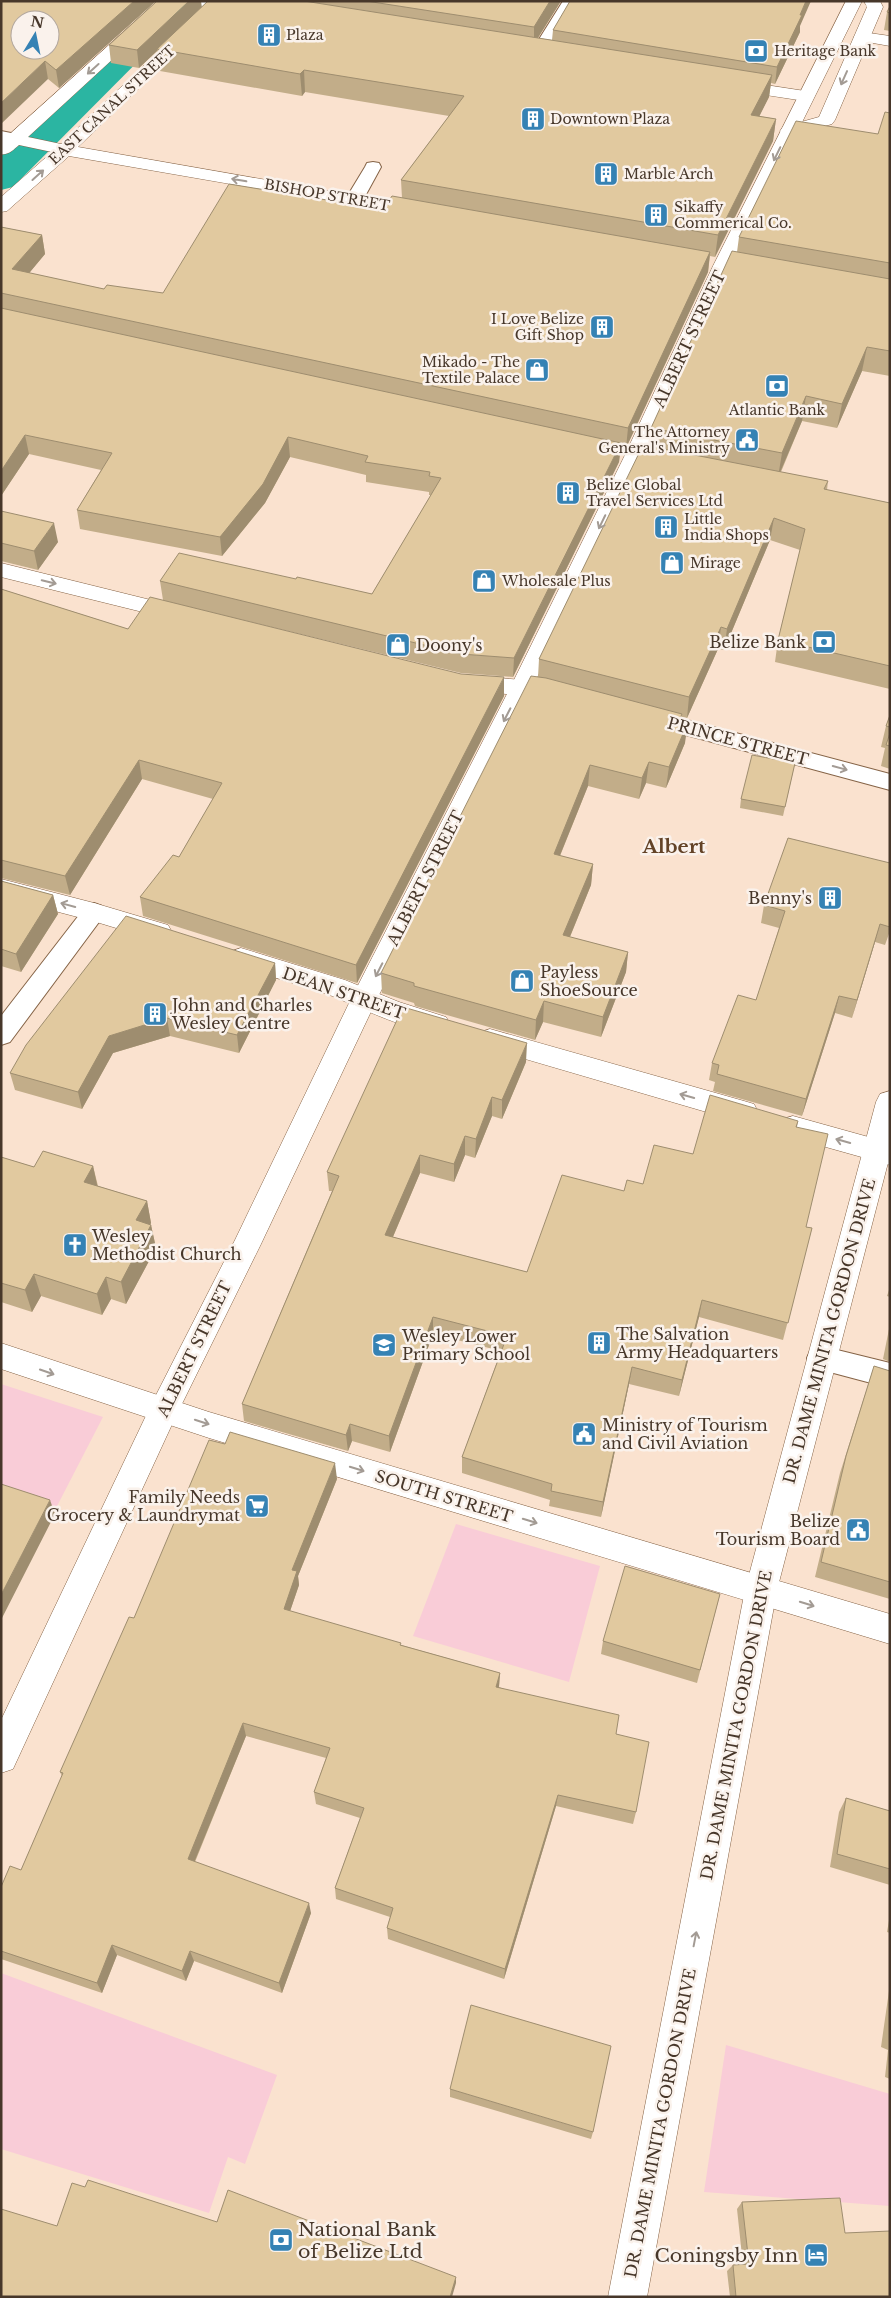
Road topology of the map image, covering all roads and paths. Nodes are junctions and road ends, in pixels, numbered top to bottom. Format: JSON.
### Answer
{"nodes":[{"id":1,"x":168,"y":1,"type":"edge"},
{"id":2,"x":571,"y":1,"type":"edge"},
{"id":3,"x":854,"y":1,"type":"edge"},
{"id":4,"x":872,"y":1,"type":"edge"},
{"id":5,"x":206,"y":9,"type":"edge"},
{"id":6,"x":258,"y":9,"type":"edge"},
{"id":7,"x":862,"y":37,"type":"junction"},
{"id":8,"x":890,"y":41,"type":"edge"},
{"id":9,"x":520,"y":49,"type":"edge"},
{"id":10,"x":539,"y":52,"type":"junction"},
{"id":11,"x":558,"y":56,"type":"edge"},
{"id":12,"x":722,"y":83,"type":"edge"},
{"id":13,"x":806,"y":96,"type":"junction"},
{"id":14,"x":789,"y":131,"type":"junction"},
{"id":15,"x":8,"y":138,"type":"edge"},
{"id":16,"x":48,"y":146,"type":"junction"},
{"id":17,"x":1,"y":152,"type":"edge"},
{"id":18,"x":373,"y":167,"type":"dead end"},
{"id":19,"x":354,"y":200,"type":"junction"},
{"id":20,"x":1,"y":207,"type":"edge"},
{"id":21,"x":442,"y":216,"type":"edge"},
{"id":22,"x":1,"y":570,"type":"edge"},
{"id":23,"x":202,"y":619,"type":"edge"},
{"id":24,"x":442,"y":678,"type":"edge"},
{"id":25,"x":521,"y":688,"type":"junction"},
{"id":26,"x":545,"y":690,"type":"edge"},
{"id":27,"x":632,"y":713,"type":"edge"},
{"id":28,"x":890,"y":782,"type":"edge"},
{"id":29,"x":1,"y":888,"type":"edge"},
{"id":30,"x":94,"y":912,"type":"junction"},
{"id":31,"x":178,"y":938,"type":"edge"},
{"id":32,"x":215,"y":950,"type":"edge"},
{"id":33,"x":364,"y":999,"type":"junction"},
{"id":34,"x":1,"y":1035,"type":"edge"},
{"id":35,"x":890,"y":1102,"type":"edge"},
{"id":36,"x":883,"y":1152,"type":"edge"},
{"id":37,"x":1,"y":1356,"type":"edge"},
{"id":38,"x":821,"y":1358,"type":"junction"},
{"id":39,"x":890,"y":1376,"type":"edge"},
{"id":40,"x":164,"y":1410,"type":"junction"},
{"id":41,"x":761,"y":1590,"type":"junction"},
{"id":42,"x":890,"y":1629,"type":"edge"},
{"id":43,"x":1,"y":1757,"type":"edge"},
{"id":44,"x":627,"y":2297,"type":"edge"}],
"edges":[{"from":1,"to":15,"type":"street","one_way":true},
{"from":2,"to":10,"type":"lane"},
{"from":3,"to":13,"type":"street","name":"ALBERT STREET"},
{"from":4,"to":7,"type":"street"},
{"from":5,"to":6,"type":"street"},
{"from":5,"to":16,"type":"street","name":"EAST CANAL STREET"},
{"from":7,"to":8,"type":"street"},
{"from":7,"to":14,"type":"street","one_way":true},
{"from":9,"to":10,"type":"street"},
{"from":10,"to":11,"type":"street"},
{"from":12,"to":13,"type":"street"},
{"from":13,"to":14,"type":"street","name":"ALBERT STREET"},
{"from":14,"to":25,"type":"street","name":"ALBERT STREET","one_way":true},
{"from":15,"to":16,"type":"street","name":"BISHOP STREET"},
{"from":15,"to":17,"type":"street"},
{"from":19,"to":16,"type":"street","name":"BISHOP STREET","one_way":true},
{"from":20,"to":16,"type":"street","name":"EAST CANAL STREET","one_way":true},
{"from":18,"to":19,"type":"lane"},
{"from":19,"to":21,"type":"street","name":"BISHOP STREET"},
{"from":22,"to":23,"type":"street","one_way":true},
{"from":24,"to":25,"type":"street"},
{"from":25,"to":26,"type":"lane"},
{"from":25,"to":33,"type":"street","name":"ALBERT STREET","one_way":true},
{"from":27,"to":28,"type":"lane","name":"PRINCE STREET","one_way":true},
{"from":30,"to":29,"type":"street","one_way":true},
{"from":30,"to":31,"type":"street"},
{"from":30,"to":34,"type":"lane"},
{"from":32,"to":33,"type":"street","name":"DEAN STREET"},
{"from":36,"to":33,"type":"street","name":"DEAN STREET","one_way":true},
{"from":33,"to":40,"type":"street","name":"ALBERT STREET"},
{"from":35,"to":36,"type":"street","name":"DR. DAME MINITA GORDON DRIVE"},
{"from":36,"to":38,"type":"street","name":"DR. DAME MINITA GORDON DRIVE"},
{"from":37,"to":40,"type":"street","name":"SOUTH STREET","one_way":true},
{"from":38,"to":39,"type":"lane"},
{"from":38,"to":41,"type":"street","name":"DR. DAME MINITA GORDON DRIVE"},
{"from":40,"to":41,"type":"street","name":"SOUTH STREET","one_way":true},
{"from":40,"to":43,"type":"street","name":"ALBERT STREET"},
{"from":41,"to":42,"type":"street","name":"SOUTH STREET","one_way":true},
{"from":44,"to":41,"type":"street","name":"DR. DAME MINITA GORDON DRIVE","one_way":true}]}
